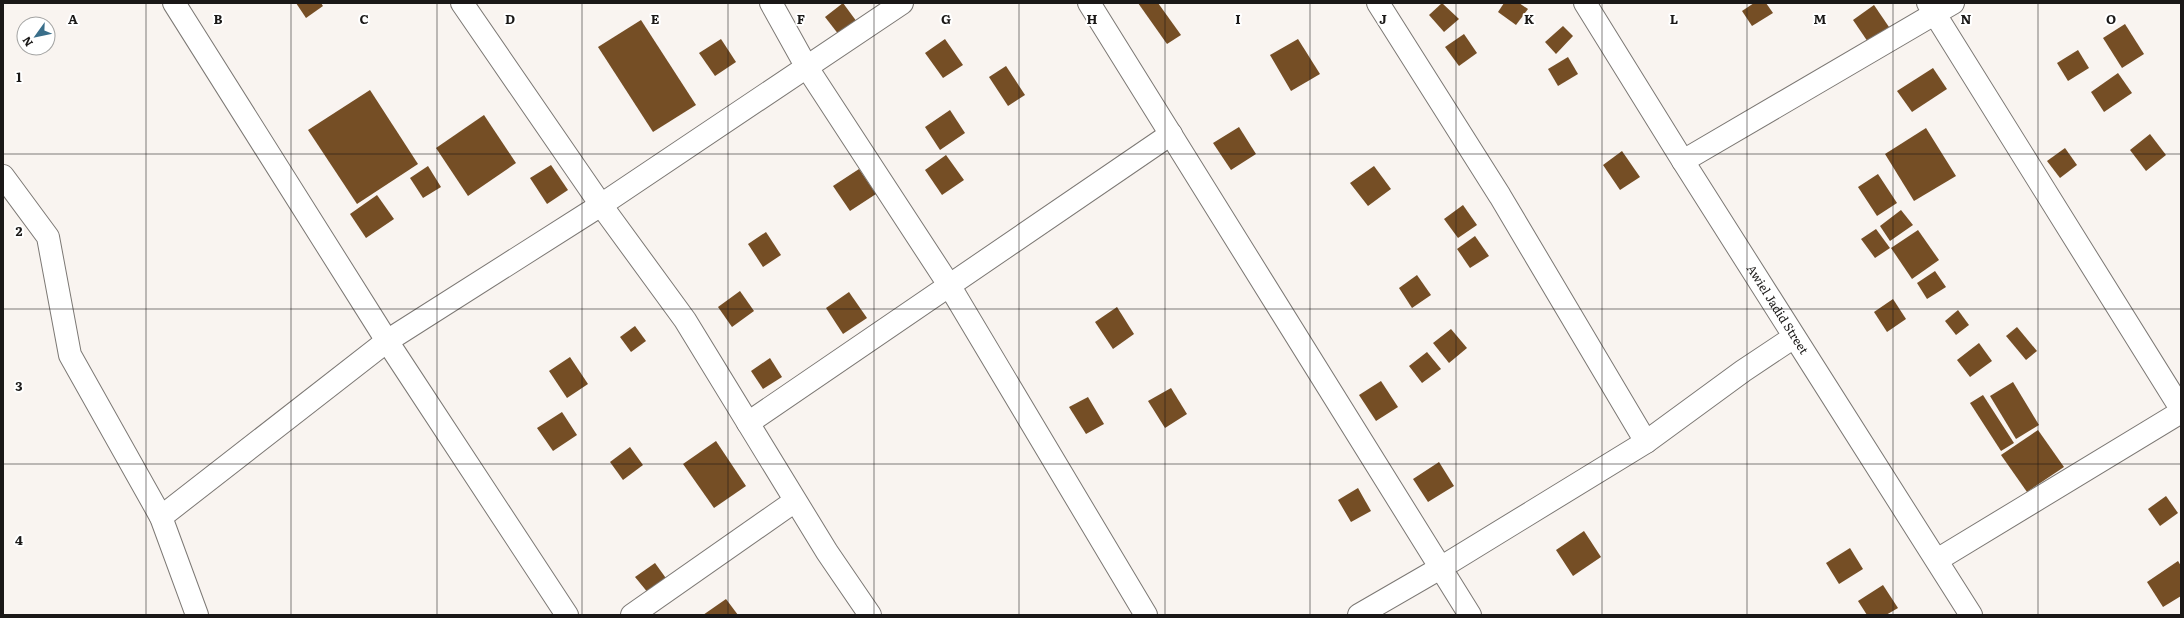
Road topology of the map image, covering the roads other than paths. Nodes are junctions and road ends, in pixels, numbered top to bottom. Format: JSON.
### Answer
{"nodes":[{"id":1,"x":174,"y":3,"type":"edge"},
{"id":2,"x":462,"y":3,"type":"edge"},
{"id":3,"x":771,"y":3,"type":"edge"},
{"id":4,"x":902,"y":3,"type":"edge"},
{"id":5,"x":1089,"y":3,"type":"edge"},
{"id":6,"x":1378,"y":3,"type":"edge"},
{"id":7,"x":1585,"y":3,"type":"edge"},
{"id":8,"x":1939,"y":7,"type":"edge"},
{"id":9,"x":806,"y":66,"type":"junction"},
{"id":10,"x":1171,"y":134,"type":"junction"},
{"id":11,"x":1683,"y":161,"type":"junction"},
{"id":12,"x":3,"y":176,"type":"edge"},
{"id":13,"x":601,"y":205,"type":"junction"},
{"id":14,"x":949,"y":285,"type":"junction"},
{"id":15,"x":1794,"y":337,"type":"junction"},
{"id":16,"x":387,"y":341,"type":"junction"},
{"id":17,"x":2181,"y":410,"type":"edge"},
{"id":18,"x":748,"y":423,"type":"junction"},
{"id":19,"x":1646,"y":442,"type":"junction"},
{"id":20,"x":795,"y":501,"type":"junction"},
{"id":21,"x":161,"y":517,"type":"junction"},
{"id":22,"x":1937,"y":560,"type":"junction"},
{"id":23,"x":1442,"y":567,"type":"junction"},
{"id":24,"x":197,"y":615,"type":"edge"},
{"id":25,"x":567,"y":615,"type":"edge"},
{"id":26,"x":632,"y":615,"type":"edge"},
{"id":27,"x":870,"y":615,"type":"edge"},
{"id":28,"x":1146,"y":615,"type":"edge"},
{"id":29,"x":1358,"y":615,"type":"edge"},
{"id":30,"x":1470,"y":615,"type":"edge"},
{"id":31,"x":1971,"y":615,"type":"edge"}],
"edges":[{"from":1,"to":16,"type":"street"},
{"from":2,"to":13,"type":"street"},
{"from":3,"to":9,"type":"street"},
{"from":4,"to":9,"type":"street"},
{"from":5,"to":10,"type":"street"},
{"from":6,"to":19,"type":"street"},
{"from":7,"to":11,"type":"street","name":"Awiel Jadid Street"},
{"from":8,"to":11,"type":"street"},
{"from":8,"to":17,"type":"street"},
{"from":9,"to":13,"type":"street"},
{"from":9,"to":14,"type":"street"},
{"from":10,"to":14,"type":"street"},
{"from":10,"to":23,"type":"street"},
{"from":11,"to":15,"type":"street","name":"Awiel Jadid Street"},
{"from":12,"to":21,"type":"street"},
{"from":13,"to":16,"type":"street"},
{"from":13,"to":18,"type":"street"},
{"from":14,"to":18,"type":"street"},
{"from":14,"to":28,"type":"street"},
{"from":15,"to":19,"type":"street"},
{"from":15,"to":22,"type":"street","name":"Awiel Jadid Street"},
{"from":16,"to":21,"type":"street"},
{"from":16,"to":25,"type":"street"},
{"from":17,"to":22,"type":"street"},
{"from":18,"to":20,"type":"street"},
{"from":19,"to":23,"type":"street"},
{"from":20,"to":26,"type":"street"},
{"from":20,"to":27,"type":"street"},
{"from":21,"to":24,"type":"street"},
{"from":22,"to":31,"type":"street","name":"Awiel Jadid Street"},
{"from":23,"to":29,"type":"street"},
{"from":23,"to":30,"type":"street"}]}
